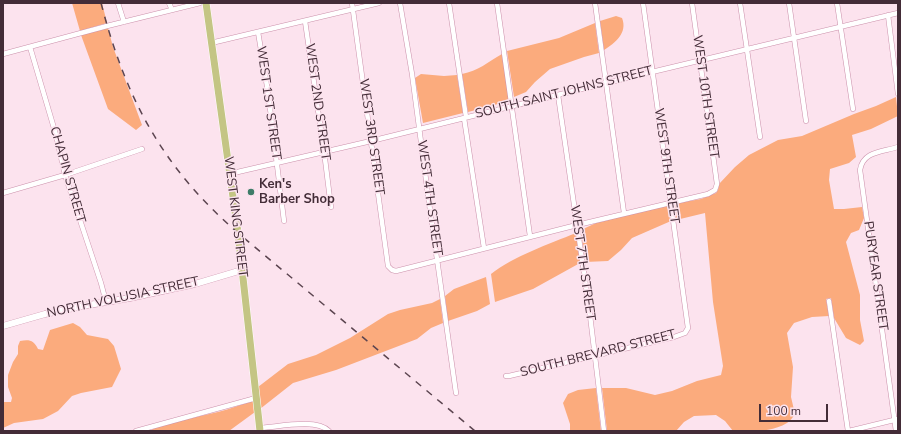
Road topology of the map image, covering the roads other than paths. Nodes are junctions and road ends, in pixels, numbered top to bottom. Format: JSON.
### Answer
{"nodes":[{"id":1,"x":118,"y":3,"type":"edge"},
{"id":2,"x":169,"y":3,"type":"edge"},
{"id":3,"x":200,"y":3,"type":"edge"},
{"id":4,"x":206,"y":3,"type":"edge"},
{"id":5,"x":352,"y":3,"type":"edge"},
{"id":6,"x":378,"y":3,"type":"edge"},
{"id":7,"x":400,"y":3,"type":"edge"},
{"id":8,"x":449,"y":3,"type":"edge"},
{"id":9,"x":497,"y":3,"type":"edge"},
{"id":10,"x":595,"y":3,"type":"edge"},
{"id":11,"x":643,"y":3,"type":"edge"},
{"id":12,"x":692,"y":3,"type":"edge"},
{"id":13,"x":740,"y":3,"type":"edge"},
{"id":14,"x":788,"y":3,"type":"edge"},
{"id":15,"x":837,"y":3,"type":"edge"},
{"id":16,"x":353,"y":9,"type":"junction"},
{"id":17,"x":172,"y":10,"type":"junction"},
{"id":18,"x":898,"y":13,"type":"edge"},
{"id":19,"x":888,"y":15,"type":"junction"},
{"id":20,"x":305,"y":21,"type":"junction"},
{"id":21,"x":124,"y":22,"type":"junction"},
{"id":22,"x":840,"y":27,"type":"junction"},
{"id":23,"x":258,"y":32,"type":"junction"},
{"id":24,"x":794,"y":38,"type":"junction"},
{"id":25,"x":211,"y":43,"type":"junction"},
{"id":26,"x":30,"y":46,"type":"junction"},
{"id":27,"x":746,"y":49,"type":"junction"},
{"id":28,"x":3,"y":54,"type":"edge"},
{"id":29,"x":700,"y":60,"type":"junction"},
{"id":30,"x":652,"y":72,"type":"junction"},
{"id":31,"x":606,"y":83,"type":"junction"},
{"id":32,"x":898,"y":94,"type":"edge"},
{"id":33,"x":558,"y":95,"type":"junction"},
{"id":34,"x":512,"y":106,"type":"junction"},
{"id":35,"x":853,"y":108,"type":"dead end"},
{"id":36,"x":465,"y":117,"type":"junction"},
{"id":37,"x":806,"y":121,"type":"dead end"},
{"id":38,"x":419,"y":129,"type":"junction"},
{"id":39,"x":760,"y":137,"type":"dead end"},
{"id":40,"x":371,"y":141,"type":"junction"},
{"id":41,"x":898,"y":147,"type":"edge"},
{"id":42,"x":142,"y":149,"type":"dead end"},
{"id":43,"x":324,"y":152,"type":"junction"},
{"id":44,"x":276,"y":162,"type":"junction"},
{"id":45,"x":230,"y":174,"type":"junction"},
{"id":46,"x":65,"y":175,"type":"junction"},
{"id":47,"x":3,"y":192,"type":"edge"},
{"id":48,"x":670,"y":202,"type":"junction"},
{"id":49,"x":331,"y":207,"type":"dead end"},
{"id":50,"x":624,"y":213,"type":"junction"},
{"id":51,"x":284,"y":221,"type":"dead end"},
{"id":52,"x":578,"y":225,"type":"junction"},
{"id":53,"x":530,"y":236,"type":"junction"},
{"id":54,"x":484,"y":248,"type":"junction"},
{"id":55,"x":437,"y":260,"type":"junction"},
{"id":56,"x":242,"y":270,"type":"junction"},
{"id":57,"x":829,"y":301,"type":"dead end"},
{"id":58,"x":106,"y":302,"type":"junction"},
{"id":59,"x":3,"y":326,"type":"edge"},
{"id":60,"x":688,"y":328,"type":"joint"},
{"id":61,"x":595,"y":355,"type":"junction"},
{"id":62,"x":506,"y":376,"type":"dead end"},
{"id":63,"x":456,"y":393,"type":"dead end"},
{"id":64,"x":256,"y":398,"type":"junction"},
{"id":65,"x":896,"y":420,"type":"edge"},
{"id":66,"x":321,"y":425,"type":"junction"},
{"id":67,"x":149,"y":429,"type":"edge"},
{"id":68,"x":260,"y":430,"type":"edge"},
{"id":69,"x":136,"y":431,"type":"edge"},
{"id":70,"x":321,"y":431,"type":"edge"},
{"id":71,"x":329,"y":431,"type":"edge"},
{"id":72,"x":604,"y":431,"type":"edge"},
{"id":73,"x":848,"y":431,"type":"edge"},
{"id":74,"x":896,"y":431,"type":"edge"}],
"edges":[{"from":1,"to":21,"type":"street"},
{"from":2,"to":17,"type":"street"},
{"from":3,"to":17,"type":"street"},
{"from":4,"to":25,"type":"main road","name":"WEST KING STREET"},
{"from":5,"to":16,"type":"street","name":"WEST 3RD STREET"},
{"from":6,"to":16,"type":"street"},
{"from":7,"to":38,"type":"street","name":"WEST 4TH STREET"},
{"from":8,"to":36,"type":"street"},
{"from":9,"to":34,"type":"street"},
{"from":10,"to":31,"type":"street"},
{"from":11,"to":30,"type":"street","name":"WEST 9TH STREET"},
{"from":12,"to":29,"type":"street","name":"WEST 10TH STREET"},
{"from":13,"to":27,"type":"street"},
{"from":14,"to":24,"type":"street"},
{"from":15,"to":22,"type":"street"},
{"from":16,"to":20,"type":"street"},
{"from":16,"to":40,"type":"street","name":"WEST 3RD STREET"},
{"from":17,"to":21,"type":"street"},
{"from":18,"to":19,"type":"street","name":"SOUTH SAINT JOHNS STREET"},
{"from":19,"to":22,"type":"street","name":"SOUTH SAINT JOHNS STREET"},
{"from":19,"to":32,"type":"street"},
{"from":20,"to":23,"type":"street"},
{"from":20,"to":43,"type":"street","name":"WEST 2ND STREET"},
{"from":21,"to":26,"type":"street"},
{"from":22,"to":24,"type":"street","name":"SOUTH SAINT JOHNS STREET"},
{"from":22,"to":35,"type":"street"},
{"from":23,"to":25,"type":"street"},
{"from":23,"to":44,"type":"street","name":"WEST 1ST STREET"},
{"from":24,"to":27,"type":"street","name":"SOUTH SAINT JOHNS STREET"},
{"from":24,"to":37,"type":"street"},
{"from":25,"to":45,"type":"main road","name":"WEST KING STREET"},
{"from":26,"to":28,"type":"street"},
{"from":26,"to":46,"type":"street","name":"CHAPIN STREET"},
{"from":27,"to":29,"type":"street","name":"SOUTH SAINT JOHNS STREET"},
{"from":27,"to":39,"type":"street"},
{"from":29,"to":30,"type":"street","name":"SOUTH SAINT JOHNS STREET"},
{"from":29,"to":48,"type":"street","name":"WEST 10TH STREET"},
{"from":30,"to":31,"type":"street","name":"SOUTH SAINT JOHNS STREET"},
{"from":30,"to":48,"type":"street","name":"WEST 9TH STREET"},
{"from":31,"to":33,"type":"street","name":"SOUTH SAINT JOHNS STREET"},
{"from":31,"to":50,"type":"street"},
{"from":33,"to":34,"type":"street","name":"SOUTH SAINT JOHNS STREET"},
{"from":33,"to":52,"type":"street","name":"WEST 7TH STREET"},
{"from":34,"to":36,"type":"street","name":"SOUTH SAINT JOHNS STREET"},
{"from":34,"to":53,"type":"street"},
{"from":36,"to":38,"type":"street","name":"SOUTH SAINT JOHNS STREET"},
{"from":36,"to":54,"type":"street"},
{"from":38,"to":40,"type":"street","name":"SOUTH SAINT JOHNS STREET"},
{"from":38,"to":55,"type":"street","name":"WEST 4TH STREET"},
{"from":40,"to":43,"type":"street","name":"SOUTH SAINT JOHNS STREET"},
{"from":40,"to":55,"type":"street","name":"WEST 3RD STREET"},
{"from":41,"to":65,"type":"street","name":"PURYEAR STREET"},
{"from":42,"to":46,"type":"street"},
{"from":43,"to":44,"type":"street","name":"SOUTH SAINT JOHNS STREET"},
{"from":43,"to":49,"type":"street","name":"WEST 2ND STREET"},
{"from":44,"to":45,"type":"street","name":"SOUTH SAINT JOHNS STREET"},
{"from":44,"to":51,"type":"street","name":"WEST 1ST STREET"},
{"from":45,"to":56,"type":"main road","name":"WEST KING STREET"},
{"from":46,"to":47,"type":"street"},
{"from":46,"to":58,"type":"street","name":"CHAPIN STREET"},
{"from":48,"to":50,"type":"street"},
{"from":48,"to":60,"type":"street","name":"WEST 9TH STREET"},
{"from":50,"to":52,"type":"street"},
{"from":52,"to":53,"type":"street"},
{"from":52,"to":61,"type":"street","name":"WEST 7TH STREET"},
{"from":53,"to":54,"type":"street"},
{"from":54,"to":55,"type":"street"},
{"from":55,"to":63,"type":"street","name":"WEST 4TH STREET"},
{"from":56,"to":58,"type":"main road","name":"NORTH VOLUSIA STREET"},
{"from":56,"to":64,"type":"main road","name":"WEST KING STREET"},
{"from":57,"to":73,"type":"street"},
{"from":58,"to":59,"type":"main road","name":"NORTH VOLUSIA STREET"},
{"from":60,"to":61,"type":"street","name":"SOUTH BREVARD STREET"},
{"from":61,"to":62,"type":"street","name":"SOUTH BREVARD STREET"},
{"from":61,"to":72,"type":"street","name":"WEST 7TH STREET"},
{"from":64,"to":67,"type":"street"},
{"from":64,"to":68,"type":"main road","name":"WEST KING STREET"},
{"from":65,"to":73,"type":"street"},
{"from":65,"to":74,"type":"street","name":"PURYEAR STREET"},
{"from":66,"to":68,"type":"street"},
{"from":66,"to":70,"type":"street"},
{"from":66,"to":71,"type":"street"},
{"from":67,"to":69,"type":"street"}]}
